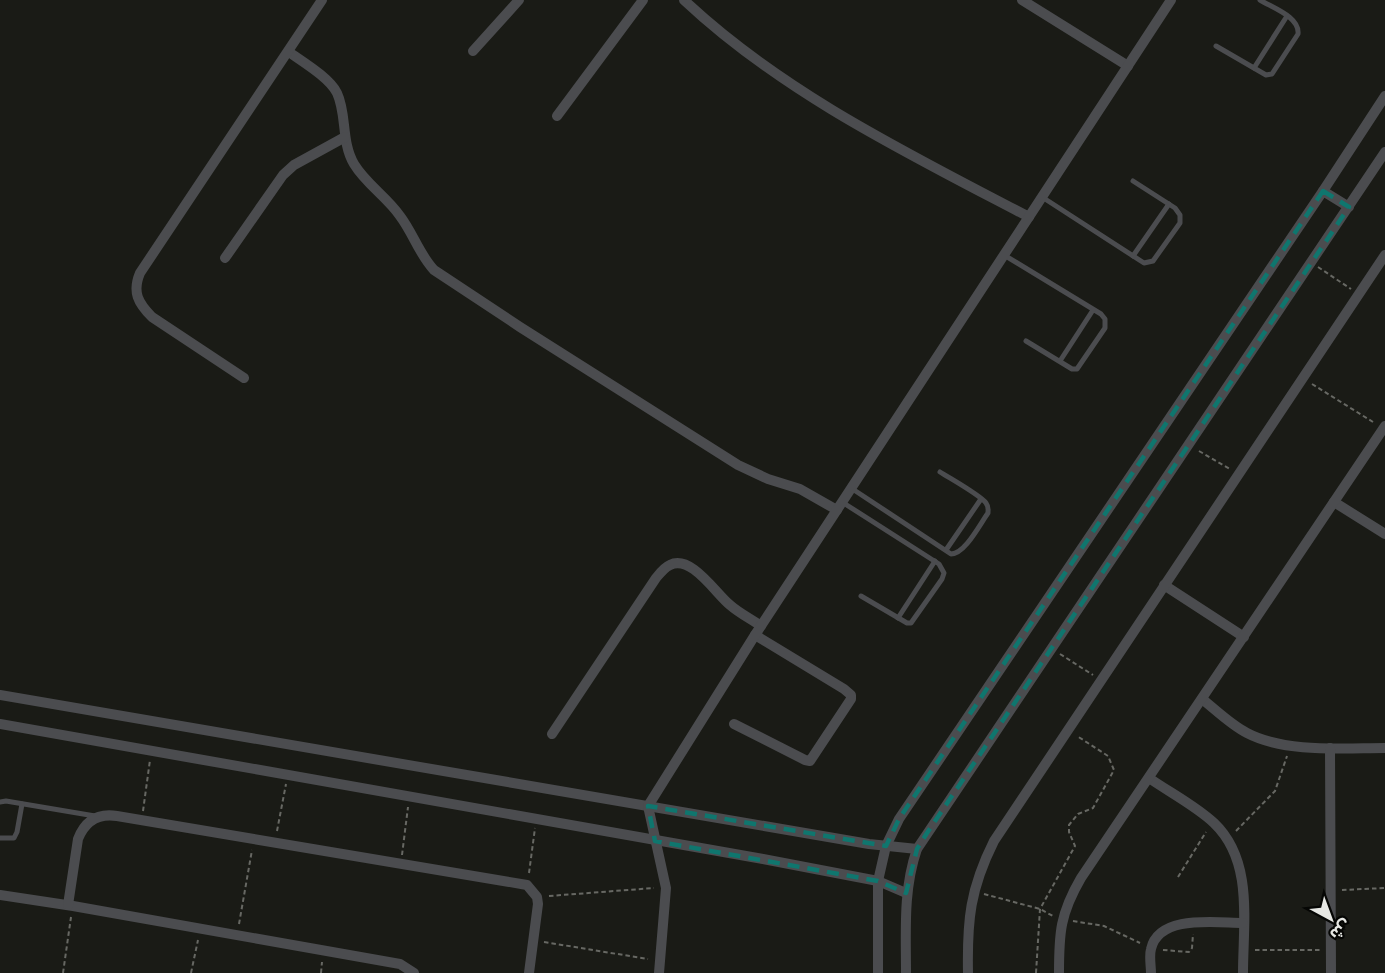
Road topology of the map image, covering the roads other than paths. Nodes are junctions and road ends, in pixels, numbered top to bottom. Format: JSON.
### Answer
{"nodes":[{"id":1,"x":322,"y":0,"type":"edge"},
{"id":2,"x":519,"y":0,"type":"edge"},
{"id":3,"x":643,"y":0,"type":"edge"},
{"id":4,"x":684,"y":0,"type":"edge"},
{"id":5,"x":1022,"y":0,"type":"edge"},
{"id":6,"x":1171,"y":0,"type":"edge"},
{"id":7,"x":1260,"y":0,"type":"edge"},
{"id":8,"x":1287,"y":16,"type":"junction"},
{"id":9,"x":1216,"y":46,"type":"dead end"},
{"id":10,"x":473,"y":51,"type":"dead end"},
{"id":11,"x":289,"y":52,"type":"junction"},
{"id":12,"x":1128,"y":66,"type":"junction"},
{"id":13,"x":1254,"y":68,"type":"junction"},
{"id":14,"x":1385,"y":96,"type":"edge"},
{"id":15,"x":557,"y":116,"type":"dead end"},
{"id":16,"x":345,"y":137,"type":"junction"},
{"id":17,"x":1385,"y":152,"type":"edge"},
{"id":18,"x":1133,"y":181,"type":"dead end"},
{"id":19,"x":1323,"y":191,"type":"junction"},
{"id":20,"x":1042,"y":197,"type":"junction"},
{"id":21,"x":1169,"y":204,"type":"junction"},
{"id":22,"x":1349,"y":207,"type":"junction"},
{"id":23,"x":1029,"y":217,"type":"junction"},
{"id":24,"x":1004,"y":255,"type":"junction"},
{"id":25,"x":1385,"y":255,"type":"edge"},
{"id":26,"x":1133,"y":256,"type":"junction"},
{"id":27,"x":225,"y":258,"type":"dead end"},
{"id":28,"x":1093,"y":310,"type":"junction"},
{"id":29,"x":1026,"y":341,"type":"dead end"},
{"id":30,"x":1060,"y":361,"type":"junction"},
{"id":31,"x":244,"y":378,"type":"dead end"},
{"id":32,"x":1384,"y":427,"type":"edge"},
{"id":33,"x":940,"y":472,"type":"dead end"},
{"id":34,"x":851,"y":488,"type":"junction"},
{"id":35,"x":981,"y":499,"type":"junction"},
{"id":36,"x":1334,"y":502,"type":"junction"},
{"id":37,"x":840,"y":506,"type":"junction"},
{"id":38,"x":1385,"y":534,"type":"edge"},
{"id":39,"x":946,"y":550,"type":"junction"},
{"id":40,"x":935,"y":561,"type":"junction"},
{"id":41,"x":1164,"y":585,"type":"junction"},
{"id":42,"x":861,"y":596,"type":"dead end"},
{"id":43,"x":898,"y":618,"type":"junction"},
{"id":44,"x":762,"y":626,"type":"junction"},
{"id":45,"x":755,"y":636,"type":"junction"},
{"id":46,"x":1244,"y":637,"type":"junction"},
{"id":47,"x":0,"y":695,"type":"edge"},
{"id":48,"x":1202,"y":699,"type":"junction"},
{"id":49,"x":0,"y":724,"type":"edge"},
{"id":50,"x":734,"y":724,"type":"dead end"},
{"id":51,"x":552,"y":734,"type":"dead end"},
{"id":52,"x":1329,"y":748,"type":"junction"},
{"id":53,"x":1385,"y":748,"type":"edge"},
{"id":54,"x":1149,"y":778,"type":"junction"},
{"id":55,"x":0,"y":802,"type":"edge"},
{"id":56,"x":22,"y":804,"type":"junction"},
{"id":57,"x":648,"y":806,"type":"junction"},
{"id":58,"x":97,"y":817,"type":"junction"},
{"id":59,"x":0,"y":838,"type":"edge"},
{"id":60,"x":655,"y":841,"type":"junction"},
{"id":61,"x":886,"y":846,"type":"junction"},
{"id":62,"x":917,"y":849,"type":"junction"},
{"id":63,"x":878,"y":881,"type":"junction"},
{"id":64,"x":906,"y":893,"type":"junction"},
{"id":65,"x":0,"y":896,"type":"edge"},
{"id":66,"x":70,"y":906,"type":"junction"},
{"id":67,"x":1243,"y":923,"type":"junction"},
{"id":68,"x":414,"y":973,"type":"edge"},
{"id":69,"x":529,"y":973,"type":"edge"},
{"id":70,"x":659,"y":973,"type":"edge"},
{"id":71,"x":878,"y":973,"type":"edge"},
{"id":72,"x":906,"y":973,"type":"edge"},
{"id":73,"x":968,"y":973,"type":"edge"},
{"id":74,"x":1059,"y":973,"type":"edge"},
{"id":75,"x":1151,"y":973,"type":"edge"},
{"id":76,"x":1243,"y":973,"type":"edge"},
{"id":77,"x":1331,"y":973,"type":"edge"}],
"edges":[{"from":1,"to":11,"type":"street"},
{"from":2,"to":10,"type":"street"},
{"from":3,"to":15,"type":"street"},
{"from":4,"to":23,"type":"street"},
{"from":5,"to":12,"type":"street"},
{"from":6,"to":12,"type":"street"},
{"from":7,"to":8,"type":"lane"},
{"from":8,"to":13,"type":"lane"},
{"from":8,"to":13,"type":"lane"},
{"from":9,"to":13,"type":"lane"},
{"from":11,"to":16,"type":"street"},
{"from":11,"to":31,"type":"street"},
{"from":12,"to":20,"type":"street"},
{"from":14,"to":19,"type":"street"},
{"from":16,"to":27,"type":"street"},
{"from":16,"to":37,"type":"street"},
{"from":17,"to":22,"type":"street"},
{"from":18,"to":21,"type":"lane"},
{"from":19,"to":22,"type":"street"},
{"from":19,"to":61,"type":"street"},
{"from":20,"to":23,"type":"street"},
{"from":20,"to":26,"type":"lane"},
{"from":21,"to":26,"type":"lane"},
{"from":21,"to":26,"type":"lane"},
{"from":22,"to":62,"type":"street"},
{"from":23,"to":24,"type":"street"},
{"from":24,"to":28,"type":"lane"},
{"from":24,"to":34,"type":"street"},
{"from":25,"to":41,"type":"street"},
{"from":28,"to":30,"type":"lane"},
{"from":28,"to":30,"type":"lane"},
{"from":29,"to":30,"type":"lane"},
{"from":32,"to":36,"type":"street"},
{"from":33,"to":35,"type":"lane"},
{"from":34,"to":37,"type":"street"},
{"from":34,"to":39,"type":"lane"},
{"from":35,"to":39,"type":"lane"},
{"from":35,"to":39,"type":"lane"},
{"from":36,"to":38,"type":"street"},
{"from":36,"to":46,"type":"street"},
{"from":37,"to":40,"type":"lane"},
{"from":37,"to":44,"type":"street"},
{"from":40,"to":43,"type":"lane"},
{"from":40,"to":43,"type":"lane"},
{"from":41,"to":46,"type":"street"},
{"from":41,"to":73,"type":"street"},
{"from":42,"to":43,"type":"lane"},
{"from":44,"to":45,"type":"street"},
{"from":44,"to":51,"type":"street"},
{"from":45,"to":50,"type":"street"},
{"from":45,"to":57,"type":"street"},
{"from":46,"to":48,"type":"street"},
{"from":47,"to":57,"type":"street"},
{"from":48,"to":52,"type":"street"},
{"from":48,"to":54,"type":"street"},
{"from":49,"to":60,"type":"street"},
{"from":52,"to":53,"type":"street"},
{"from":52,"to":77,"type":"street"},
{"from":54,"to":67,"type":"street"},
{"from":54,"to":74,"type":"street"},
{"from":55,"to":56,"type":"lane"},
{"from":56,"to":58,"type":"lane"},
{"from":56,"to":59,"type":"lane"},
{"from":57,"to":60,"type":"street"},
{"from":57,"to":61,"type":"street"},
{"from":58,"to":66,"type":"street"},
{"from":58,"to":69,"type":"street"},
{"from":60,"to":63,"type":"street"},
{"from":60,"to":70,"type":"street"},
{"from":61,"to":62,"type":"street"},
{"from":61,"to":63,"type":"street"},
{"from":62,"to":64,"type":"street"},
{"from":63,"to":64,"type":"street"},
{"from":63,"to":71,"type":"street"},
{"from":64,"to":72,"type":"street"},
{"from":65,"to":66,"type":"street"},
{"from":66,"to":68,"type":"street"},
{"from":67,"to":75,"type":"street"},
{"from":67,"to":76,"type":"street"}]}
